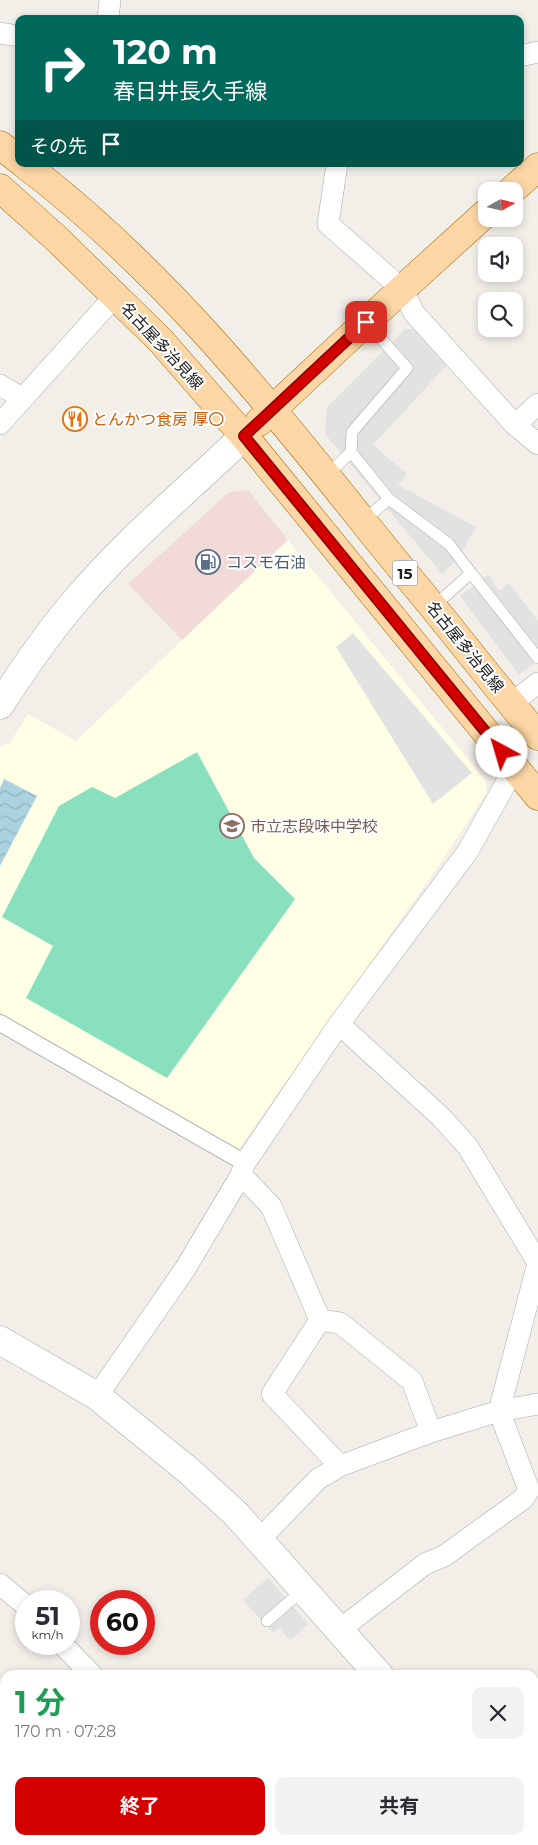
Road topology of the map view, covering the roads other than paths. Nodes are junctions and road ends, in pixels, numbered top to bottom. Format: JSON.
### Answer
{"nodes":[{"id":1,"x":110,"y":0,"type":"edge"},
{"id":2,"x":108,"y":15,"type":"edge"},
{"id":3,"x":0,"y":33,"type":"edge"},
{"id":4,"x":15,"y":35,"type":"edge"},
{"id":5,"x":538,"y":52,"type":"edge"},
{"id":6,"x":524,"y":55,"type":"edge"},
{"id":7,"x":0,"y":145,"type":"edge"},
{"id":8,"x":15,"y":157,"type":"edge"},
{"id":9,"x":28,"y":167,"type":"edge"},
{"id":10,"x":337,"y":167,"type":"edge"},
{"id":11,"x":538,"y":167,"type":"edge"},
{"id":12,"x":521,"y":182,"type":"edge"},
{"id":13,"x":0,"y":188,"type":"edge"},
{"id":14,"x":478,"y":221,"type":"edge"},
{"id":15,"x":402,"y":289,"type":"junction"},
{"id":16,"x":115,"y":296,"type":"junction"},
{"id":17,"x":366,"y":322,"type":"junction"},
{"id":18,"x":0,"y":385,"type":"edge"},
{"id":19,"x":22,"y":398,"type":"junction"},
{"id":20,"x":538,"y":404,"type":"edge"},
{"id":21,"x":273,"y":410,"type":"junction"},
{"id":22,"x":0,"y":424,"type":"edge"},
{"id":23,"x":515,"y":425,"type":"junction"},
{"id":24,"x":244,"y":436,"type":"junction"},
{"id":25,"x":538,"y":444,"type":"edge"},
{"id":26,"x":351,"y":452,"type":"junction"},
{"id":27,"x":326,"y":475,"type":"junction"},
{"id":28,"x":389,"y":499,"type":"junction"},
{"id":29,"x":363,"y":521,"type":"junction"},
{"id":30,"x":471,"y":573,"type":"junction"},
{"id":31,"x":433,"y":607,"type":"junction"},
{"id":32,"x":538,"y":658,"type":"edge"},
{"id":33,"x":538,"y":683,"type":"edge"},
{"id":34,"x":511,"y":704,"type":"junction"},
{"id":35,"x":0,"y":705,"type":"edge"},
{"id":36,"x":538,"y":736,"type":"edge"},
{"id":37,"x":514,"y":767,"type":"junction"},
{"id":38,"x":538,"y":796,"type":"edge"},
{"id":39,"x":0,"y":1023,"type":"edge"},
{"id":40,"x":339,"y":1024,"type":"junction"},
{"id":41,"x":243,"y":1169,"type":"junction"},
{"id":42,"x":538,"y":1263,"type":"edge"},
{"id":43,"x":320,"y":1320,"type":"junction"},
{"id":44,"x":0,"y":1340,"type":"edge"},
{"id":45,"x":97,"y":1396,"type":"junction"},
{"id":46,"x":538,"y":1404,"type":"edge"},
{"id":47,"x":498,"y":1411,"type":"junction"},
{"id":48,"x":431,"y":1432,"type":"junction"},
{"id":49,"x":340,"y":1466,"type":"junction"},
{"id":50,"x":259,"y":1540,"type":"junction"},
{"id":51,"x":0,"y":1584,"type":"edge"},
{"id":52,"x":303,"y":1590,"type":"junction"},
{"id":53,"x":15,"y":1597,"type":"edge"},
{"id":54,"x":267,"y":1621,"type":"dead end"},
{"id":55,"x":338,"y":1631,"type":"junction"},
{"id":56,"x":73,"y":1655,"type":"edge"},
{"id":57,"x":87,"y":1670,"type":"edge"},
{"id":58,"x":374,"y":1670,"type":"edge"}],
"edges":[{"from":1,"to":2,"type":"street"},
{"from":3,"to":4,"type":"street"},
{"from":5,"to":6,"type":"street"},
{"from":7,"to":8,"type":"main road"},
{"from":9,"to":21,"type":"main road","name":"名古屋多治見線","number":"15"},
{"from":10,"to":15,"type":"street"},
{"from":11,"to":12,"type":"main road"},
{"from":13,"to":16,"type":"main road","name":"名古屋多治見線","number":"15"},
{"from":14,"to":15,"type":"main road"},
{"from":15,"to":17,"type":"main road"},
{"from":15,"to":23,"type":"street"},
{"from":16,"to":19,"type":"street"},
{"from":16,"to":24,"type":"main road","name":"名古屋多治見線","number":"15"},
{"from":17,"to":21,"type":"main road"},
{"from":17,"to":26,"type":"lane"},
{"from":18,"to":19,"type":"street"},
{"from":19,"to":22,"type":"street"},
{"from":20,"to":23,"type":"street"},
{"from":21,"to":24,"type":"main road"},
{"from":21,"to":27,"type":"main road","name":"名古屋多治見線","number":"15"},
{"from":23,"to":25,"type":"street"},
{"from":24,"to":35,"type":"street"},
{"from":24,"to":37,"type":"main road","name":"名古屋多治見線","number":"15"},
{"from":26,"to":27,"type":"lane"},
{"from":26,"to":28,"type":"lane"},
{"from":27,"to":29,"type":"main road","name":"名古屋多治見線","number":"15"},
{"from":28,"to":29,"type":"lane"},
{"from":28,"to":30,"type":"lane"},
{"from":29,"to":31,"type":"main road","name":"名古屋多治見線","number":"15"},
{"from":30,"to":31,"type":"lane"},
{"from":30,"to":32,"type":"lane"},
{"from":31,"to":34,"type":"main road","name":"名古屋多治見線","number":"15"},
{"from":33,"to":34,"type":"street"},
{"from":34,"to":36,"type":"main road","name":"名古屋多治見線","number":"15"},
{"from":37,"to":38,"type":"main road","name":"名古屋多治見線","number":"15"},
{"from":37,"to":40,"type":"street"},
{"from":39,"to":41,"type":"street"},
{"from":40,"to":41,"type":"street"},
{"from":40,"to":42,"type":"street"},
{"from":41,"to":43,"type":"street"},
{"from":41,"to":45,"type":"street"},
{"from":42,"to":47,"type":"street"},
{"from":43,"to":48,"type":"street"},
{"from":43,"to":49,"type":"street"},
{"from":44,"to":45,"type":"street"},
{"from":45,"to":50,"type":"street"},
{"from":46,"to":47,"type":"street"},
{"from":47,"to":48,"type":"street"},
{"from":47,"to":55,"type":"street"},
{"from":48,"to":49,"type":"street"},
{"from":49,"to":50,"type":"street"},
{"from":50,"to":52,"type":"street"},
{"from":51,"to":53,"type":"street"},
{"from":52,"to":54,"type":"lane"},
{"from":52,"to":55,"type":"street"},
{"from":55,"to":58,"type":"street"},
{"from":56,"to":57,"type":"street"}]}
